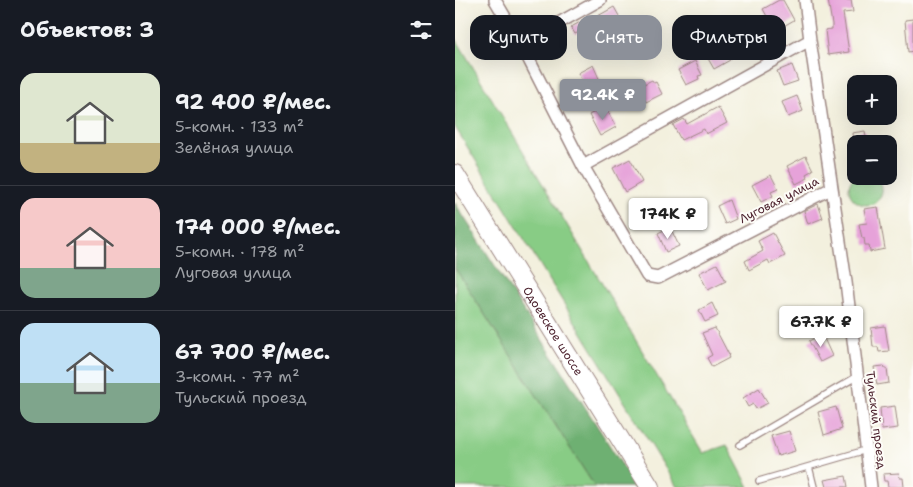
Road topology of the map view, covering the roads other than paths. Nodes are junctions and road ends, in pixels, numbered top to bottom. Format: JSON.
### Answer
{"nodes":[{"id":1,"x":495,"y":0,"type":"edge"},
{"id":2,"x":600,"y":0,"type":"edge"},
{"id":3,"x":805,"y":0,"type":"edge"},
{"id":4,"x":504,"y":15,"type":"edge"},
{"id":5,"x":567,"y":18,"type":"edge"},
{"id":6,"x":810,"y":40,"type":"junction"},
{"id":7,"x":529,"y":60,"type":"edge"},
{"id":8,"x":583,"y":166,"type":"junction"},
{"id":9,"x":455,"y":174,"type":"edge"},
{"id":10,"x":832,"y":188,"type":"junction"},
{"id":11,"x":856,"y":377,"type":"junction"},
{"id":12,"x":740,"y":445,"type":"dead end"},
{"id":13,"x":866,"y":450,"type":"junction"},
{"id":14,"x":809,"y":467,"type":"junction"},
{"id":15,"x":759,"y":481,"type":"dead end"},
{"id":16,"x":650,"y":487,"type":"edge"},
{"id":17,"x":814,"y":487,"type":"edge"},
{"id":18,"x":871,"y":487,"type":"edge"}],
"edges":[{"from":1,"to":4,"type":"street"},
{"from":2,"to":5,"type":"street"},
{"from":3,"to":6,"type":"street","name":"Тульский проезд"},
{"from":6,"to":8,"type":"street"},
{"from":6,"to":10,"type":"street","name":"Тульский проезд"},
{"from":7,"to":8,"type":"street"},
{"from":8,"to":10,"type":"street","name":"Луговая улица"},
{"from":9,"to":16,"type":"main road","name":"Одоевское шоссе"},
{"from":10,"to":11,"type":"street","name":"Тульский проезд"},
{"from":11,"to":12,"type":"lane"},
{"from":11,"to":13,"type":"street","name":"Тульский проезд"},
{"from":13,"to":14,"type":"lane"},
{"from":13,"to":18,"type":"street","name":"Тульский проезд"},
{"from":14,"to":15,"type":"lane"},
{"from":14,"to":17,"type":"lane"}]}
